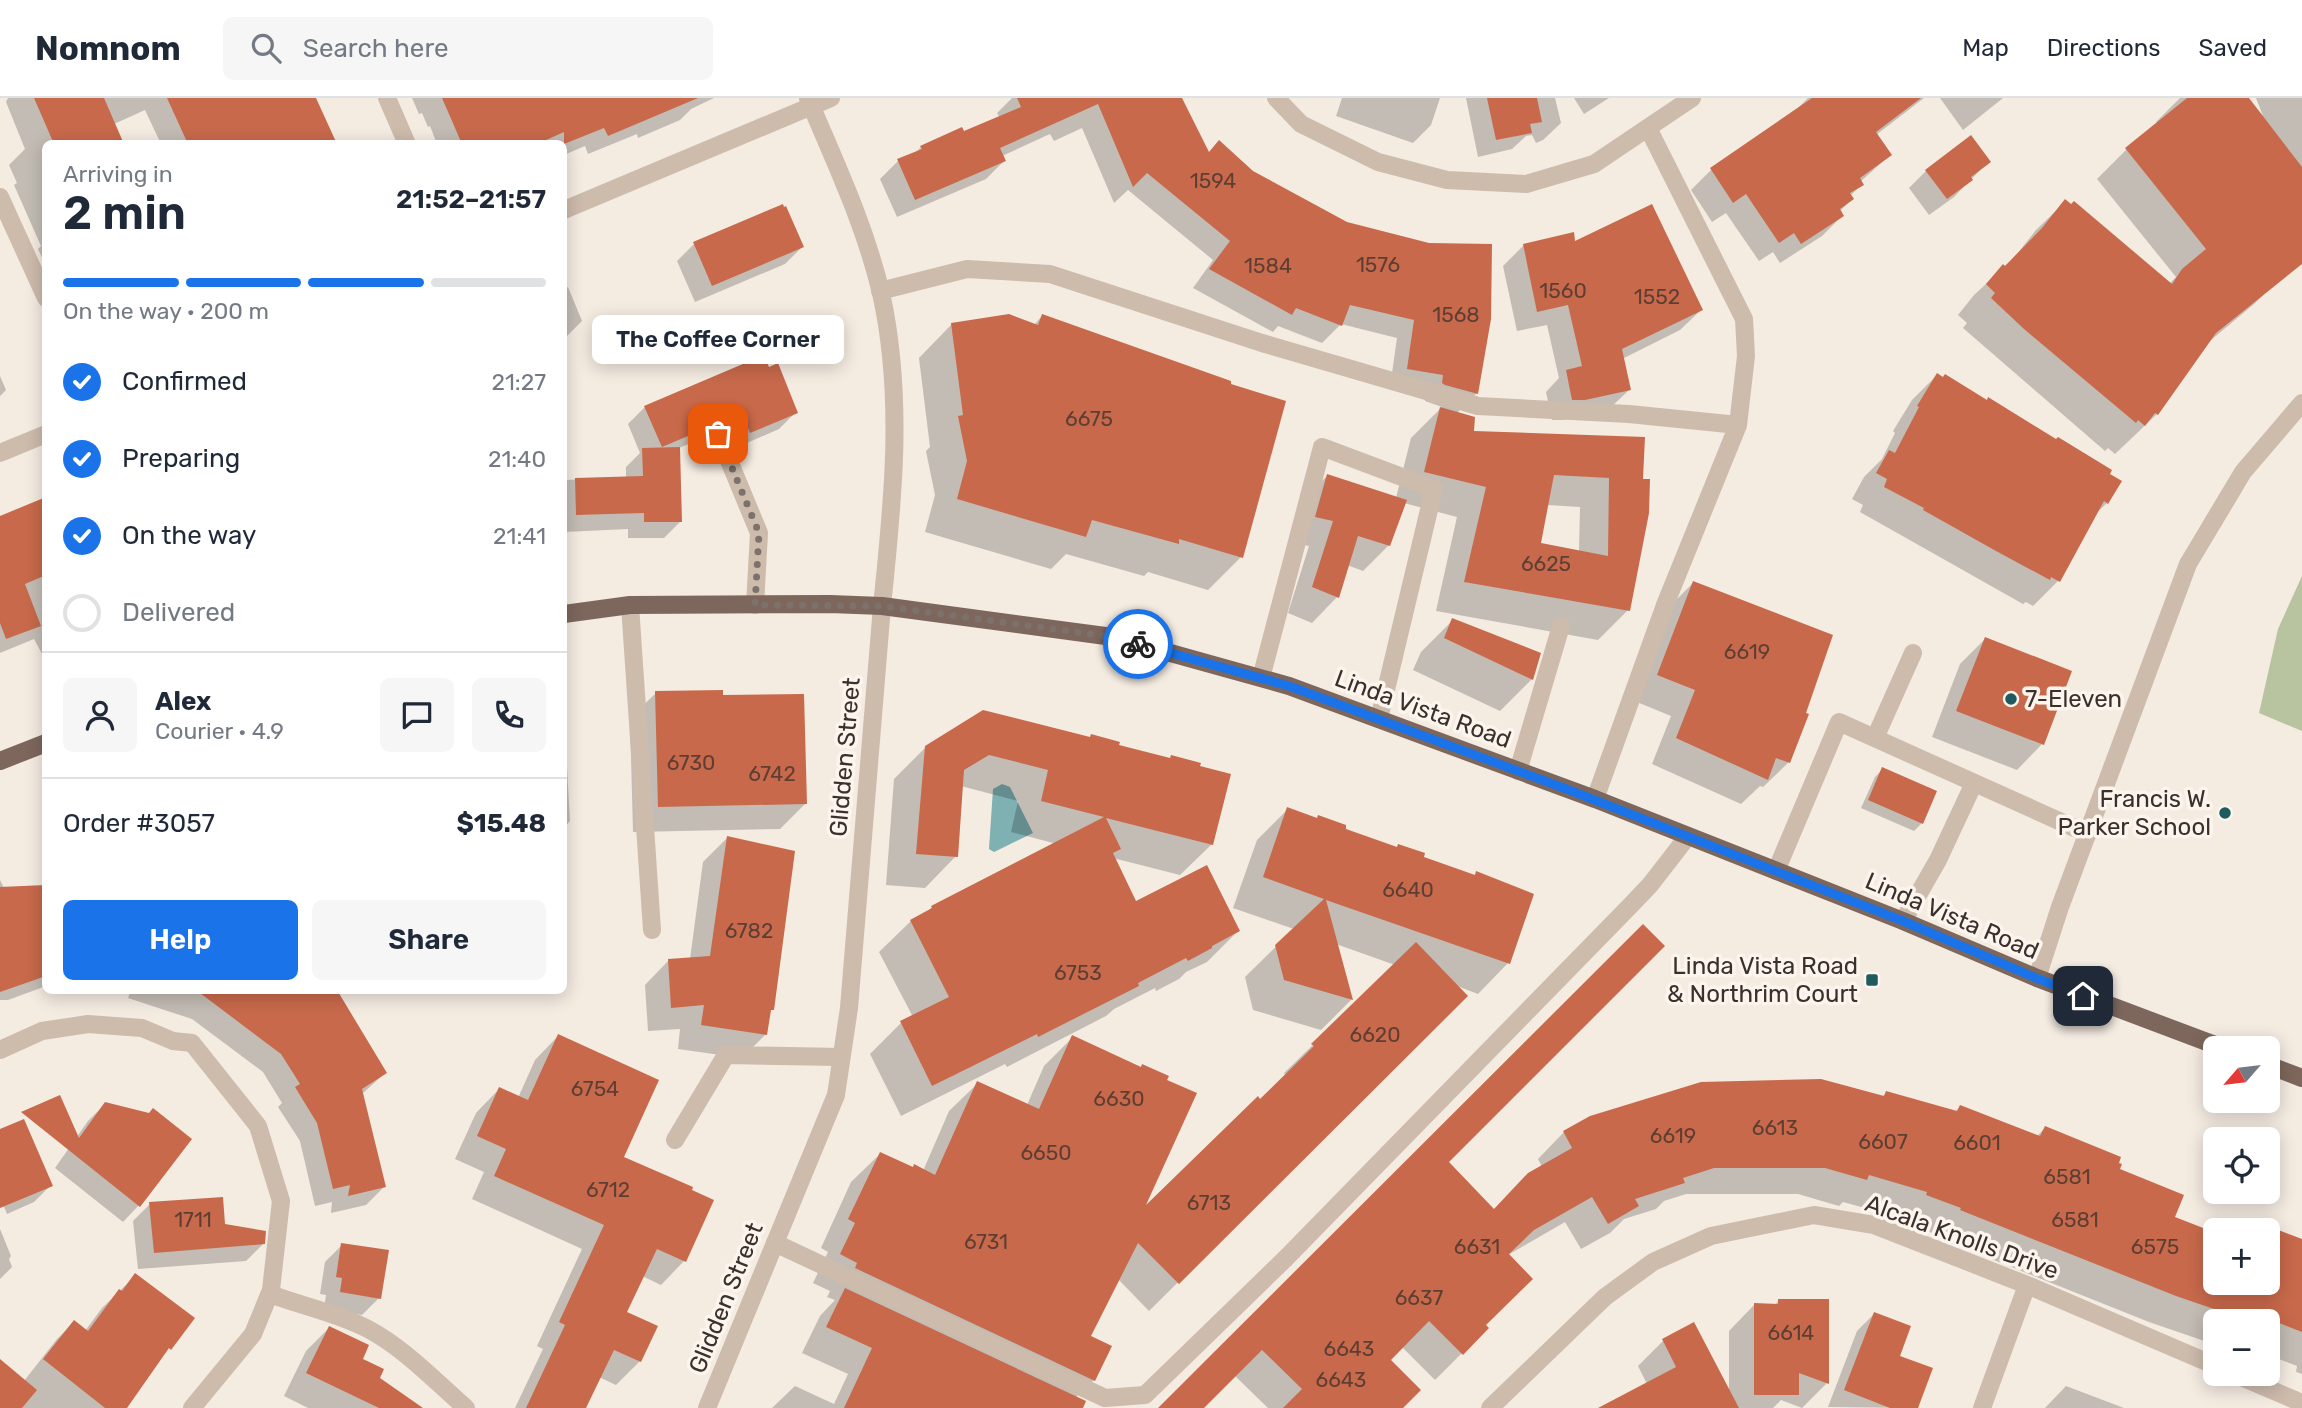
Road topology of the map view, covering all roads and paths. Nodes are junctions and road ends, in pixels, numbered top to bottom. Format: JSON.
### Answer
{"nodes":[{"id":1,"x":387,"y":98,"type":"edge"},
{"id":2,"x":831,"y":98,"type":"edge"},
{"id":3,"x":1276,"y":98,"type":"edge"},
{"id":4,"x":1692,"y":98,"type":"edge"},
{"id":5,"x":810,"y":102,"type":"edge"},
{"id":6,"x":1648,"y":128,"type":"junction"},
{"id":7,"x":405,"y":140,"type":"edge"},
{"id":8,"x":0,"y":197,"type":"edge"},
{"id":9,"x":567,"y":209,"type":"edge"},
{"id":10,"x":42,"y":289,"type":"edge"},
{"id":11,"x":880,"y":291,"type":"junction"},
{"id":12,"x":2302,"y":403,"type":"edge"},
{"id":13,"x":1738,"y":425,"type":"junction"},
{"id":14,"x":718,"y":434,"type":"dead end"},
{"id":15,"x":42,"y":436,"type":"edge"},
{"id":16,"x":0,"y":453,"type":"edge"},
{"id":17,"x":630,"y":605,"type":"junction"},
{"id":18,"x":755,"y":605,"type":"junction"},
{"id":19,"x":882,"y":606,"type":"junction"},
{"id":20,"x":567,"y":614,"type":"edge"},
{"id":21,"x":1561,"y":626,"type":"dead end"},
{"id":22,"x":1913,"y":653,"type":"dead end"},
{"id":23,"x":1261,"y":678,"type":"junction"},
{"id":24,"x":1379,"y":719,"type":"junction"},
{"id":25,"x":1875,"y":738,"type":"junction"},
{"id":26,"x":42,"y":745,"type":"edge"},
{"id":27,"x":0,"y":761,"type":"edge"},
{"id":28,"x":1518,"y":771,"type":"junction"},
{"id":29,"x":1974,"y":783,"type":"junction"},
{"id":30,"x":1595,"y":799,"type":"junction"},
{"id":31,"x":2088,"y":834,"type":"junction"},
{"id":32,"x":1688,"y":836,"type":"junction"},
{"id":33,"x":1776,"y":871,"type":"junction"},
{"id":34,"x":1903,"y":921,"type":"junction"},
{"id":35,"x":652,"y":930,"type":"dead end"},
{"id":36,"x":2036,"y":978,"type":"junction"},
{"id":37,"x":2203,"y":1041,"type":"edge"},
{"id":38,"x":0,"y":1050,"type":"edge"},
{"id":39,"x":841,"y":1058,"type":"junction"},
{"id":40,"x":2280,"y":1070,"type":"edge"},
{"id":41,"x":2302,"y":1078,"type":"edge"},
{"id":42,"x":676,"y":1140,"type":"dead end"},
{"id":43,"x":775,"y":1242,"type":"junction"},
{"id":44,"x":2027,"y":1285,"type":"junction"},
{"id":45,"x":270,"y":1294,"type":"junction"},
{"id":46,"x":2203,"y":1360,"type":"edge"},
{"id":47,"x":2262,"y":1386,"type":"edge"},
{"id":48,"x":2302,"y":1403,"type":"edge"},
{"id":49,"x":192,"y":1408,"type":"edge"},
{"id":50,"x":466,"y":1408,"type":"edge"},
{"id":51,"x":707,"y":1408,"type":"edge"},
{"id":52,"x":1490,"y":1408,"type":"edge"},
{"id":53,"x":1982,"y":1408,"type":"edge"}],
"edges":[{"from":1,"to":7,"type":"street"},
{"from":2,"to":5,"type":"street"},
{"from":3,"to":6,"type":"street"},
{"from":4,"to":6,"type":"street"},
{"from":5,"to":9,"type":"street"},
{"from":5,"to":11,"type":"street","name":"Glidden Street"},
{"from":6,"to":13,"type":"street"},
{"from":8,"to":10,"type":"street"},
{"from":11,"to":13,"type":"street"},
{"from":11,"to":19,"type":"street","name":"Glidden Street"},
{"from":12,"to":31,"type":"street"},
{"from":13,"to":30,"type":"street"},
{"from":14,"to":18,"type":"street"},
{"from":15,"to":16,"type":"street"},
{"from":17,"to":18,"type":"main road","name":"Linda Vista Road"},
{"from":17,"to":20,"type":"main road","name":"Linda Vista Road"},
{"from":17,"to":35,"type":"street"},
{"from":18,"to":19,"type":"main road","name":"Linda Vista Road"},
{"from":19,"to":23,"type":"main road","name":"Linda Vista Road"},
{"from":19,"to":39,"type":"street","name":"Glidden Street"},
{"from":21,"to":28,"type":"street"},
{"from":22,"to":25,"type":"street"},
{"from":23,"to":24,"type":"main road","name":"Linda Vista Road"},
{"from":23,"to":24,"type":"street"},
{"from":24,"to":28,"type":"main road","name":"Linda Vista Road"},
{"from":25,"to":29,"type":"street"},
{"from":25,"to":33,"type":"street"},
{"from":26,"to":27,"type":"main road"},
{"from":28,"to":30,"type":"main road","name":"Linda Vista Road"},
{"from":29,"to":31,"type":"street"},
{"from":29,"to":34,"type":"street"},
{"from":30,"to":32,"type":"main road","name":"Linda Vista Road"},
{"from":31,"to":36,"type":"street"},
{"from":32,"to":33,"type":"main road","name":"Linda Vista Road"},
{"from":32,"to":43,"type":"street"},
{"from":33,"to":34,"type":"main road","name":"Linda Vista Road"},
{"from":34,"to":36,"type":"main road","name":"Linda Vista Road"},
{"from":36,"to":37,"type":"main road","name":"Linda Vista Road"},
{"from":38,"to":45,"type":"street"},
{"from":39,"to":42,"type":"street"},
{"from":39,"to":43,"type":"street","name":"Glidden Street"},
{"from":40,"to":41,"type":"main road"},
{"from":43,"to":51,"type":"street","name":"Glidden Street"},
{"from":44,"to":46,"type":"street","name":"Alcala Knolls Drive"},
{"from":44,"to":52,"type":"street","name":"Alcala Knolls Drive"},
{"from":44,"to":53,"type":"street"},
{"from":45,"to":49,"type":"street"},
{"from":45,"to":50,"type":"street"},
{"from":47,"to":48,"type":"street"}]}
